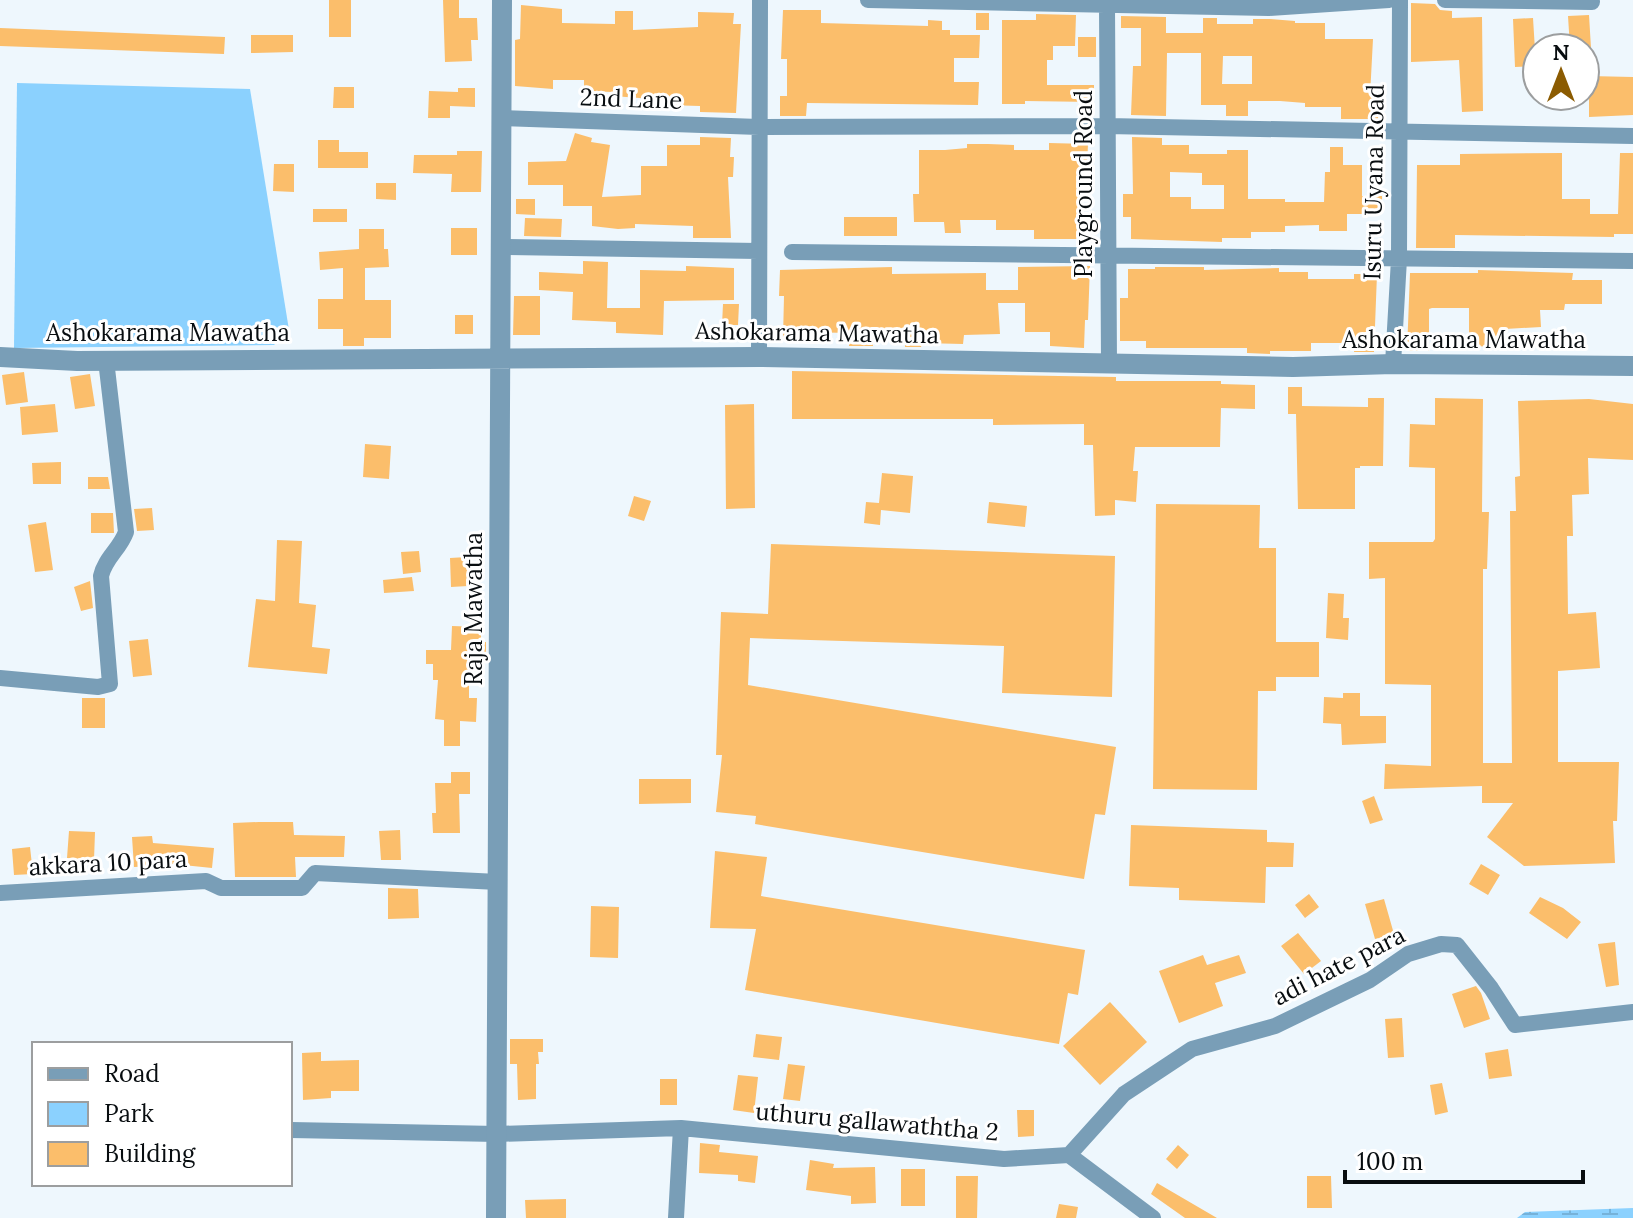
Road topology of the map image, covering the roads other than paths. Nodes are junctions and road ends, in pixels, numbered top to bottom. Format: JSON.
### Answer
{"nodes":[{"id":1,"x":502,"y":0,"type":"edge"},
{"id":2,"x":760,"y":0,"type":"edge"},
{"id":3,"x":868,"y":0,"type":"edge"},
{"id":4,"x":1389,"y":0,"type":"edge"},
{"id":5,"x":1400,"y":0,"type":"edge"},
{"id":6,"x":1445,"y":0,"type":"edge"},
{"id":7,"x":1592,"y":2,"type":"dead end"},
{"id":8,"x":1107,"y":5,"type":"junction"},
{"id":9,"x":501,"y":118,"type":"junction"},
{"id":10,"x":1107,"y":126,"type":"junction"},
{"id":11,"x":759,"y":127,"type":"junction"},
{"id":12,"x":1399,"y":132,"type":"junction"},
{"id":13,"x":1633,"y":136,"type":"edge"},
{"id":14,"x":501,"y":247,"type":"junction"},
{"id":15,"x":758,"y":251,"type":"junction"},
{"id":16,"x":792,"y":252,"type":"dead end"},
{"id":17,"x":1108,"y":256,"type":"junction"},
{"id":18,"x":1399,"y":259,"type":"junction"},
{"id":19,"x":1633,"y":261,"type":"edge"},
{"id":20,"x":0,"y":357,"type":"edge"},
{"id":21,"x":759,"y":357,"type":"junction"},
{"id":22,"x":501,"y":358,"type":"junction"},
{"id":23,"x":106,"y":360,"type":"junction"},
{"id":24,"x":1109,"y":363,"type":"junction"},
{"id":25,"x":1393,"y":364,"type":"junction"},
{"id":26,"x":1633,"y":366,"type":"edge"},
{"id":27,"x":0,"y":678,"type":"edge"},
{"id":28,"x":498,"y":882,"type":"junction"},
{"id":29,"x":0,"y":893,"type":"edge"},
{"id":30,"x":1633,"y":1012,"type":"edge"},
{"id":31,"x":681,"y":1128,"type":"junction"},
{"id":32,"x":292,"y":1130,"type":"edge"},
{"id":33,"x":497,"y":1134,"type":"junction"},
{"id":34,"x":1069,"y":1155,"type":"junction"},
{"id":35,"x":496,"y":1218,"type":"edge"},
{"id":36,"x":676,"y":1218,"type":"edge"},
{"id":37,"x":1153,"y":1218,"type":"edge"}],
"edges":[{"from":1,"to":9,"type":"street","name":"Raja Mawatha"},
{"from":2,"to":11,"type":"street"},
{"from":3,"to":8,"type":"street"},
{"from":4,"to":8,"type":"street"},
{"from":5,"to":12,"type":"street","name":"Isuru Uyana Road"},
{"from":6,"to":7,"type":"street"},
{"from":8,"to":10,"type":"street","name":"Playground Road"},
{"from":9,"to":11,"type":"street","name":"2nd Lane"},
{"from":9,"to":14,"type":"street","name":"Raja Mawatha"},
{"from":10,"to":11,"type":"street","name":"2nd Lane"},
{"from":10,"to":12,"type":"street","name":"2nd Lane"},
{"from":10,"to":17,"type":"street","name":"Playground Road"},
{"from":11,"to":15,"type":"street"},
{"from":12,"to":13,"type":"street","name":"2nd Lane"},
{"from":12,"to":18,"type":"street","name":"Isuru Uyana Road"},
{"from":14,"to":15,"type":"street"},
{"from":14,"to":22,"type":"street","name":"Raja Mawatha"},
{"from":15,"to":21,"type":"street"},
{"from":16,"to":17,"type":"street"},
{"from":17,"to":18,"type":"street"},
{"from":17,"to":24,"type":"street","name":"Playground Road"},
{"from":18,"to":19,"type":"street"},
{"from":18,"to":25,"type":"street","name":"Isuru Uyana Road"},
{"from":20,"to":23,"type":"street","name":"Ashokarama Mawatha"},
{"from":21,"to":22,"type":"street","name":"Ashokarama Mawatha"},
{"from":21,"to":24,"type":"street","name":"Ashokarama Mawatha"},
{"from":22,"to":23,"type":"street","name":"Ashokarama Mawatha"},
{"from":22,"to":28,"type":"street","name":"Raja Mawatha"},
{"from":23,"to":27,"type":"street"},
{"from":24,"to":25,"type":"street","name":"Ashokarama Mawatha"},
{"from":25,"to":26,"type":"street","name":"Ashokarama Mawatha"},
{"from":28,"to":29,"type":"street","name":"akkara 10 para"},
{"from":28,"to":33,"type":"street","name":"Raja Mawatha"},
{"from":30,"to":34,"type":"street","name":"adi hate para"},
{"from":31,"to":33,"type":"street","name":"uthuru gallawaththa 2"},
{"from":31,"to":34,"type":"street","name":"uthuru gallawaththa 2"},
{"from":31,"to":36,"type":"street"},
{"from":32,"to":33,"type":"street","name":"uthuru gallawaththa 2"},
{"from":33,"to":35,"type":"street","name":"Raja Mawatha"},
{"from":34,"to":37,"type":"street"}]}
